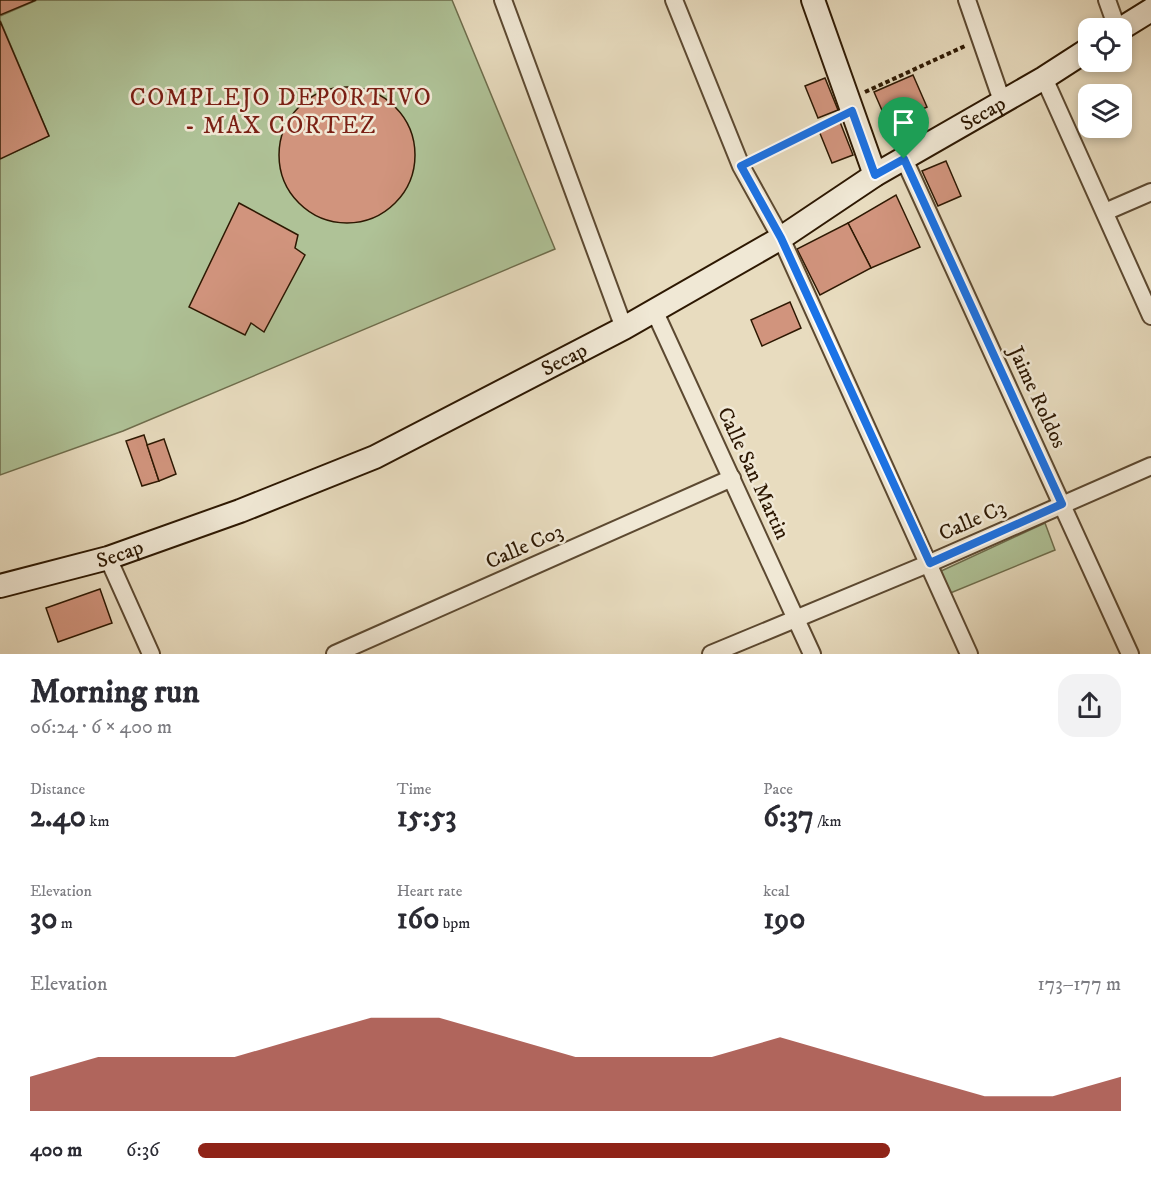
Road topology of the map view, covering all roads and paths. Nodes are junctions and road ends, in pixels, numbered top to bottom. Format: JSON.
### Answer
{"nodes":[{"id":1,"x":504,"y":0,"type":"edge"},
{"id":2,"x":674,"y":0,"type":"edge"},
{"id":3,"x":813,"y":0,"type":"edge"},
{"id":4,"x":967,"y":0,"type":"edge"},
{"id":5,"x":1107,"y":0,"type":"edge"},
{"id":6,"x":1151,"y":10,"type":"edge"},
{"id":7,"x":1115,"y":18,"type":"edge"},
{"id":8,"x":1132,"y":21,"type":"edge"},
{"id":9,"x":980,"y":39,"type":"junction"},
{"id":10,"x":1078,"y":56,"type":"edge"},
{"id":11,"x":1044,"y":78,"type":"junction"},
{"id":12,"x":1002,"y":101,"type":"junction"},
{"id":13,"x":850,"y":105,"type":"junction"},
{"id":14,"x":904,"y":159,"type":"junction"},
{"id":15,"x":741,"y":166,"type":"junction"},
{"id":16,"x":875,"y":175,"type":"junction"},
{"id":17,"x":1151,"y":192,"type":"edge"},
{"id":18,"x":1105,"y":212,"type":"junction"},
{"id":19,"x":781,"y":238,"type":"junction"},
{"id":20,"x":654,"y":310,"type":"junction"},
{"id":21,"x":1151,"y":316,"type":"edge"},
{"id":22,"x":624,"y":328,"type":"junction"},
{"id":23,"x":1151,"y":466,"type":"edge"},
{"id":24,"x":732,"y":478,"type":"junction"},
{"id":25,"x":1062,"y":504,"type":"junction"},
{"id":26,"x":108,"y":558,"type":"junction"},
{"id":27,"x":930,"y":563,"type":"junction"},
{"id":28,"x":0,"y":586,"type":"edge"},
{"id":29,"x":796,"y":618,"type":"junction"},
{"id":30,"x":151,"y":654,"type":"edge"},
{"id":31,"x":335,"y":654,"type":"edge"},
{"id":32,"x":711,"y":654,"type":"edge"},
{"id":33,"x":812,"y":654,"type":"edge"},
{"id":34,"x":969,"y":654,"type":"edge"},
{"id":35,"x":1130,"y":654,"type":"edge"}],
"edges":[{"from":1,"to":22,"type":"street"},
{"from":2,"to":15,"type":"street"},
{"from":3,"to":13,"type":"street"},
{"from":4,"to":9,"type":"street"},
{"from":5,"to":7,"type":"street"},
{"from":6,"to":8,"type":"street"},
{"from":9,"to":12,"type":"street"},
{"from":9,"to":13,"type":"path"},
{"from":10,"to":11,"type":"street","name":"Secap"},
{"from":11,"to":12,"type":"street","name":"Secap"},
{"from":11,"to":18,"type":"street"},
{"from":12,"to":14,"type":"street","name":"Secap"},
{"from":13,"to":15,"type":"path"},
{"from":13,"to":16,"type":"street"},
{"from":14,"to":16,"type":"street","name":"Secap"},
{"from":14,"to":25,"type":"street","name":"Jaime Roldos"},
{"from":15,"to":19,"type":"street"},
{"from":16,"to":19,"type":"street","name":"Secap"},
{"from":17,"to":18,"type":"street"},
{"from":18,"to":21,"type":"street"},
{"from":19,"to":20,"type":"street","name":"Secap"},
{"from":19,"to":27,"type":"street"},
{"from":20,"to":22,"type":"street","name":"Secap"},
{"from":20,"to":24,"type":"street","name":"Calle San Martin"},
{"from":22,"to":26,"type":"street","name":"Secap"},
{"from":23,"to":25,"type":"street","name":"Calle C3"},
{"from":24,"to":29,"type":"street","name":"Calle San Martin"},
{"from":24,"to":31,"type":"street","name":"Calle C03"},
{"from":25,"to":27,"type":"street","name":"Calle C3"},
{"from":25,"to":35,"type":"street","name":"Jaime Roldos"},
{"from":26,"to":28,"type":"street","name":"Secap"},
{"from":26,"to":30,"type":"street"},
{"from":27,"to":29,"type":"street","name":"Calle C3"},
{"from":27,"to":34,"type":"street"},
{"from":29,"to":32,"type":"street","name":"Calle C3"},
{"from":29,"to":33,"type":"street","name":"Calle San Martin"}]}
